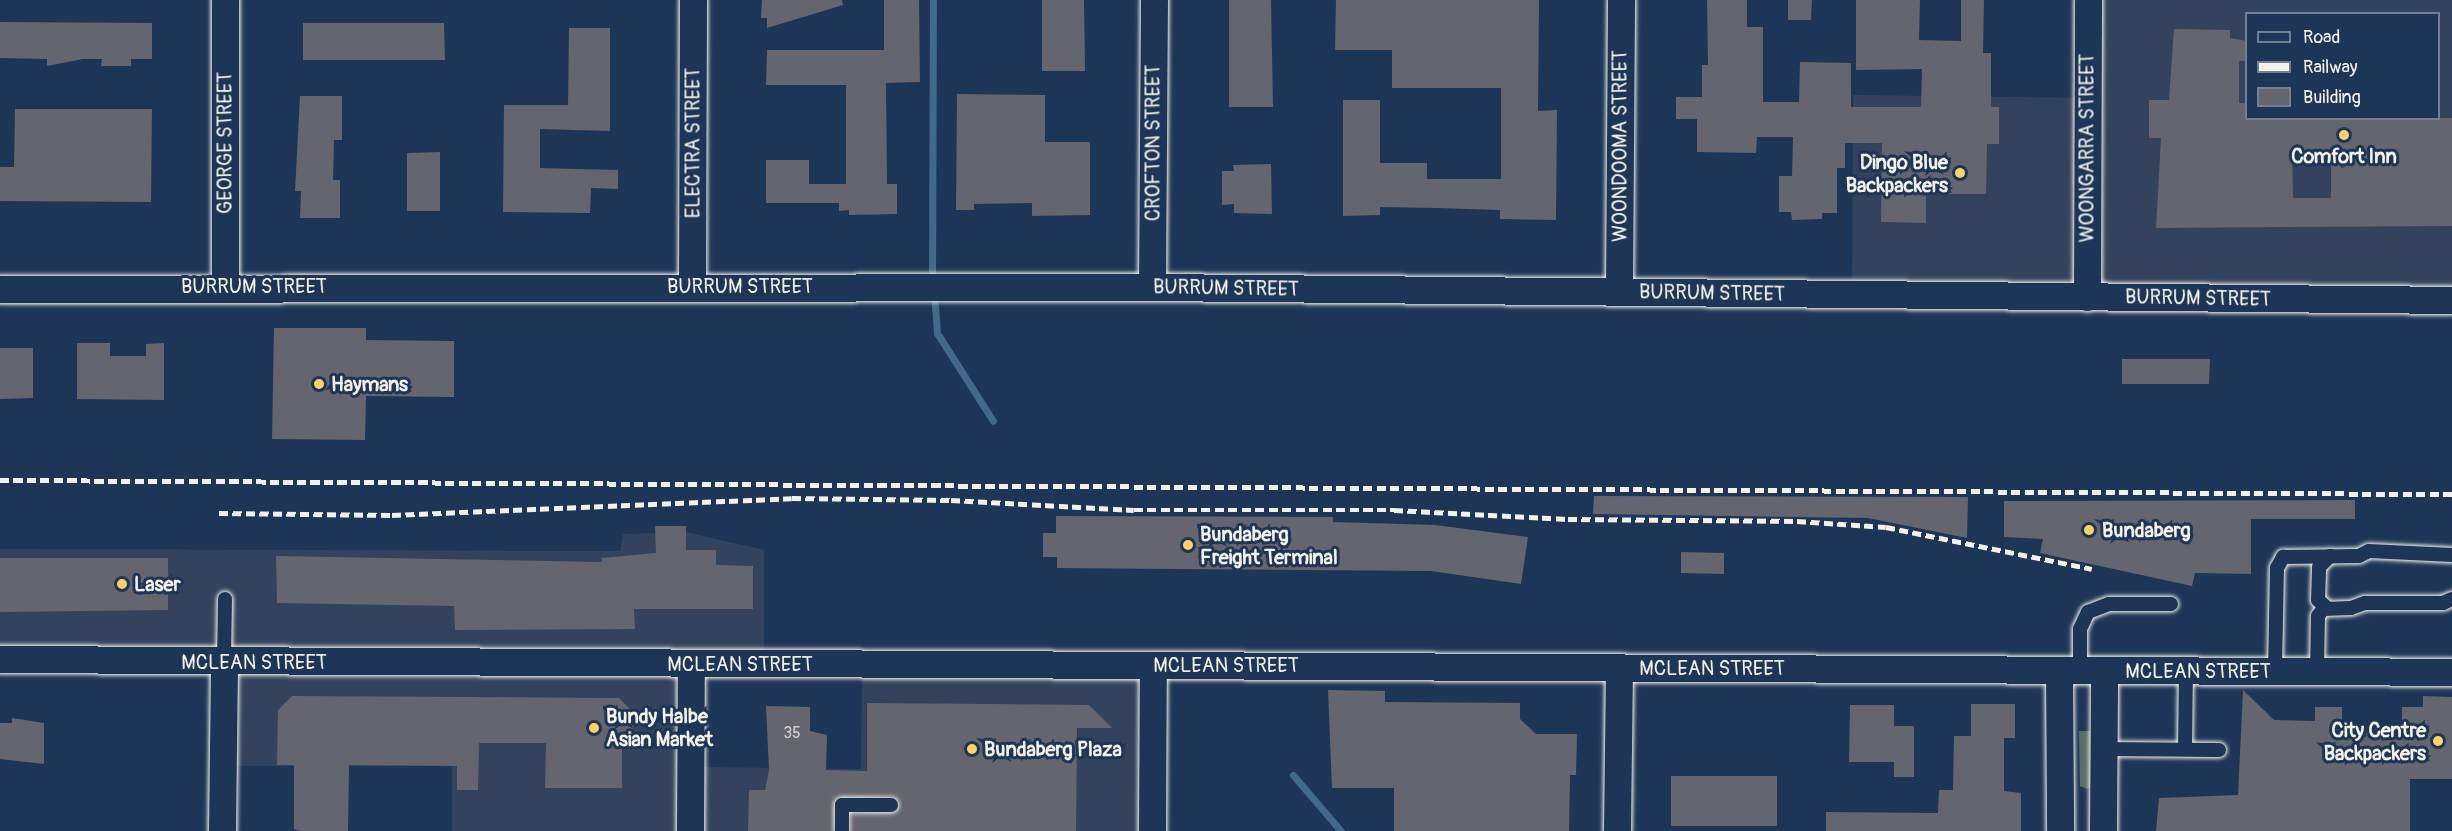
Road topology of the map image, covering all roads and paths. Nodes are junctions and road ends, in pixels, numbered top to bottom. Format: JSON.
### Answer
{"nodes":[{"id":1,"x":225,"y":0,"type":"edge"},
{"id":2,"x":693,"y":0,"type":"edge"},
{"id":3,"x":1154,"y":0,"type":"edge"},
{"id":4,"x":1620,"y":0,"type":"edge"},
{"id":5,"x":2088,"y":0,"type":"edge"},
{"id":6,"x":692,"y":285,"type":"junction"},
{"id":7,"x":225,"y":286,"type":"junction"},
{"id":8,"x":1152,"y":287,"type":"junction"},
{"id":9,"x":0,"y":289,"type":"edge"},
{"id":10,"x":1619,"y":292,"type":"junction"},
{"id":11,"x":2087,"y":297,"type":"junction"},
{"id":12,"x":2452,"y":300,"type":"edge"},
{"id":13,"x":2452,"y":555,"type":"edge"},
{"id":14,"x":2330,"y":556,"type":"junction"},
{"id":15,"x":225,"y":598,"type":"dead end"},
{"id":16,"x":2452,"y":599,"type":"edge"},
{"id":17,"x":2171,"y":604,"type":"dead end"},
{"id":18,"x":2327,"y":608,"type":"junction"},
{"id":19,"x":0,"y":659,"type":"edge"},
{"id":20,"x":224,"y":662,"type":"junction"},
{"id":21,"x":691,"y":664,"type":"junction"},
{"id":22,"x":1153,"y":665,"type":"junction"},
{"id":23,"x":1619,"y":667,"type":"junction"},
{"id":24,"x":2081,"y":670,"type":"junction"},
{"id":25,"x":2186,"y":670,"type":"junction"},
{"id":26,"x":2275,"y":671,"type":"junction"},
{"id":27,"x":2318,"y":671,"type":"junction"},
{"id":28,"x":2452,"y":672,"type":"edge"},
{"id":29,"x":2104,"y":749,"type":"junction"},
{"id":30,"x":2185,"y":749,"type":"junction"},
{"id":31,"x":2219,"y":750,"type":"dead end"},
{"id":32,"x":891,"y":805,"type":"dead end"},
{"id":33,"x":222,"y":831,"type":"edge"},
{"id":34,"x":690,"y":831,"type":"edge"},
{"id":35,"x":842,"y":831,"type":"edge"},
{"id":36,"x":1152,"y":831,"type":"edge"},
{"id":37,"x":1617,"y":831,"type":"edge"},
{"id":38,"x":2060,"y":831,"type":"edge"},
{"id":39,"x":2103,"y":831,"type":"edge"}],
"edges":[{"from":1,"to":7,"type":"street","name":"GEORGE STREET"},
{"from":2,"to":6,"type":"street","name":"ELECTRA STREET"},
{"from":3,"to":8,"type":"street","name":"CROFTON STREET"},
{"from":4,"to":10,"type":"street","name":"WOONDOOMA STREET"},
{"from":5,"to":11,"type":"street","name":"WOONGARRA STREET"},
{"from":6,"to":7,"type":"street","name":"BURRUM STREET"},
{"from":6,"to":8,"type":"street","name":"BURRUM STREET"},
{"from":7,"to":9,"type":"street","name":"BURRUM STREET"},
{"from":8,"to":10,"type":"street","name":"BURRUM STREET"},
{"from":10,"to":11,"type":"street","name":"BURRUM STREET"},
{"from":11,"to":12,"type":"street","name":"BURRUM STREET"},
{"from":13,"to":14,"type":"lane"},
{"from":14,"to":18,"type":"lane"},
{"from":14,"to":26,"type":"lane"},
{"from":15,"to":20,"type":"lane"},
{"from":16,"to":18,"type":"lane"},
{"from":17,"to":24,"type":"lane"},
{"from":18,"to":27,"type":"lane"},
{"from":19,"to":20,"type":"street","name":"MCLEAN STREET"},
{"from":20,"to":21,"type":"street","name":"MCLEAN STREET"},
{"from":20,"to":33,"type":"street"},
{"from":21,"to":22,"type":"street","name":"MCLEAN STREET"},
{"from":21,"to":34,"type":"street"},
{"from":22,"to":23,"type":"street","name":"MCLEAN STREET"},
{"from":22,"to":36,"type":"street"},
{"from":23,"to":24,"type":"street","name":"MCLEAN STREET"},
{"from":23,"to":37,"type":"street"},
{"from":24,"to":25,"type":"street","name":"MCLEAN STREET"},
{"from":24,"to":29,"type":"street"},
{"from":24,"to":38,"type":"street"},
{"from":25,"to":26,"type":"street","name":"MCLEAN STREET"},
{"from":25,"to":30,"type":"lane"},
{"from":26,"to":27,"type":"street","name":"MCLEAN STREET"},
{"from":27,"to":28,"type":"street","name":"MCLEAN STREET"},
{"from":29,"to":30,"type":"lane"},
{"from":29,"to":39,"type":"street"},
{"from":30,"to":31,"type":"lane"},
{"from":32,"to":35,"type":"lane"}]}
